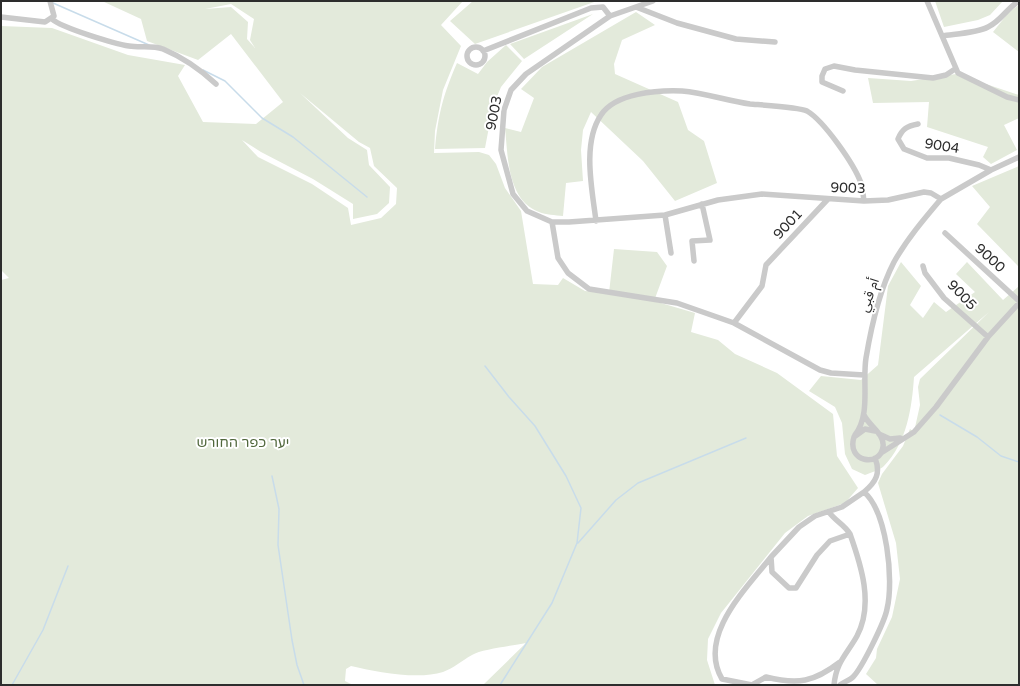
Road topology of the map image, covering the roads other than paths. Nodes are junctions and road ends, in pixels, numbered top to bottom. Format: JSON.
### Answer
{"nodes":[{"id":1,"x":50,"y":1,"type":"edge"},
{"id":2,"x":653,"y":1,"type":"edge"},
{"id":3,"x":928,"y":1,"type":"edge"},
{"id":4,"x":1019,"y":1,"type":"edge"},
{"id":5,"x":636,"y":7,"type":"junction"},
{"id":6,"x":610,"y":16,"type":"junction"},
{"id":7,"x":1,"y":17,"type":"edge"},
{"id":8,"x":52,"y":19,"type":"junction"},
{"id":9,"x":942,"y":36,"type":"junction"},
{"id":10,"x":775,"y":42,"type":"dead end"},
{"id":11,"x":483,"y":52,"type":"dead end"},
{"id":12,"x":955,"y":69,"type":"junction"},
{"id":13,"x":216,"y":84,"type":"dead end"},
{"id":14,"x":843,"y":91,"type":"dead end"},
{"id":15,"x":1019,"y":100,"type":"edge"},
{"id":16,"x":918,"y":124,"type":"dead end"},
{"id":17,"x":1019,"y":157,"type":"edge"},
{"id":18,"x":991,"y":170,"type":"junction"},
{"id":19,"x":828,"y":199,"type":"junction"},
{"id":20,"x":941,"y":199,"type":"junction"},
{"id":21,"x":864,"y":201,"type":"junction"},
{"id":22,"x":702,"y":204,"type":"junction"},
{"id":23,"x":665,"y":215,"type":"junction"},
{"id":24,"x":596,"y":221,"type":"junction"},
{"id":25,"x":552,"y":222,"type":"junction"},
{"id":26,"x":945,"y":233,"type":"dead end"},
{"id":27,"x":671,"y":253,"type":"dead end"},
{"id":28,"x":694,"y":261,"type":"dead end"},
{"id":29,"x":923,"y":266,"type":"dead end"},
{"id":30,"x":1019,"y":302,"type":"edge"},
{"id":31,"x":734,"y":323,"type":"junction"},
{"id":32,"x":988,"y":337,"type":"junction"},
{"id":33,"x":864,"y":375,"type":"junction"},
{"id":34,"x":864,"y":415,"type":"junction"},
{"id":35,"x":877,"y":433,"type":"junction"},
{"id":36,"x":856,"y":435,"type":"junction"},
{"id":37,"x":906,"y":436,"type":"junction"},
{"id":38,"x":881,"y":452,"type":"junction"},
{"id":39,"x":875,"y":458,"type":"junction"},
{"id":40,"x":864,"y":492,"type":"junction"},
{"id":41,"x":829,"y":512,"type":"junction"},
{"id":42,"x":850,"y":534,"type":"junction"},
{"id":43,"x":771,"y":557,"type":"junction"},
{"id":44,"x":840,"y":662,"type":"junction"},
{"id":45,"x":834,"y":685,"type":"edge"},
{"id":46,"x":840,"y":685,"type":"edge"}],
"edges":[{"from":1,"to":8,"type":"street"},
{"from":2,"to":5,"type":"street","name":"9003"},
{"from":3,"to":9,"type":"street"},
{"from":4,"to":9,"type":"street"},
{"from":5,"to":6,"type":"street","name":"9003"},
{"from":5,"to":10,"type":"street"},
{"from":6,"to":11,"type":"street"},
{"from":6,"to":25,"type":"street","name":"9003"},
{"from":7,"to":8,"type":"street"},
{"from":8,"to":13,"type":"street"},
{"from":9,"to":12,"type":"street"},
{"from":12,"to":14,"type":"street"},
{"from":12,"to":15,"type":"street"},
{"from":16,"to":18,"type":"street","name":"9004"},
{"from":17,"to":18,"type":"street"},
{"from":18,"to":20,"type":"street"},
{"from":19,"to":21,"type":"street","name":"9003"},
{"from":19,"to":22,"type":"street","name":"9003"},
{"from":19,"to":31,"type":"street","name":"9001"},
{"from":20,"to":21,"type":"street","name":"9003"},
{"from":20,"to":33,"type":"street","name":"أم قبي"},
{"from":21,"to":24,"type":"street"},
{"from":22,"to":23,"type":"street","name":"9003"},
{"from":22,"to":28,"type":"street"},
{"from":23,"to":24,"type":"street","name":"9003"},
{"from":23,"to":27,"type":"street"},
{"from":24,"to":25,"type":"street","name":"9003"},
{"from":25,"to":31,"type":"street"},
{"from":26,"to":30,"type":"street","name":"9000"},
{"from":29,"to":32,"type":"street","name":"9005"},
{"from":30,"to":32,"type":"street"},
{"from":31,"to":33,"type":"street"},
{"from":32,"to":37,"type":"street"},
{"from":33,"to":34,"type":"street","name":"أم قبي"},
{"from":34,"to":35,"type":"street"},
{"from":34,"to":36,"type":"street","name":"أم قبي"},
{"from":35,"to":36,"type":"street"},
{"from":35,"to":37,"type":"street"},
{"from":35,"to":38,"type":"street"},
{"from":36,"to":39,"type":"street"},
{"from":37,"to":38,"type":"street"},
{"from":38,"to":39,"type":"street"},
{"from":39,"to":40,"type":"street"},
{"from":40,"to":41,"type":"street"},
{"from":40,"to":46,"type":"street"},
{"from":41,"to":42,"type":"street"},
{"from":41,"to":43,"type":"street"},
{"from":42,"to":43,"type":"street"},
{"from":42,"to":44,"type":"street"},
{"from":43,"to":44,"type":"street"},
{"from":44,"to":45,"type":"street"}]}
